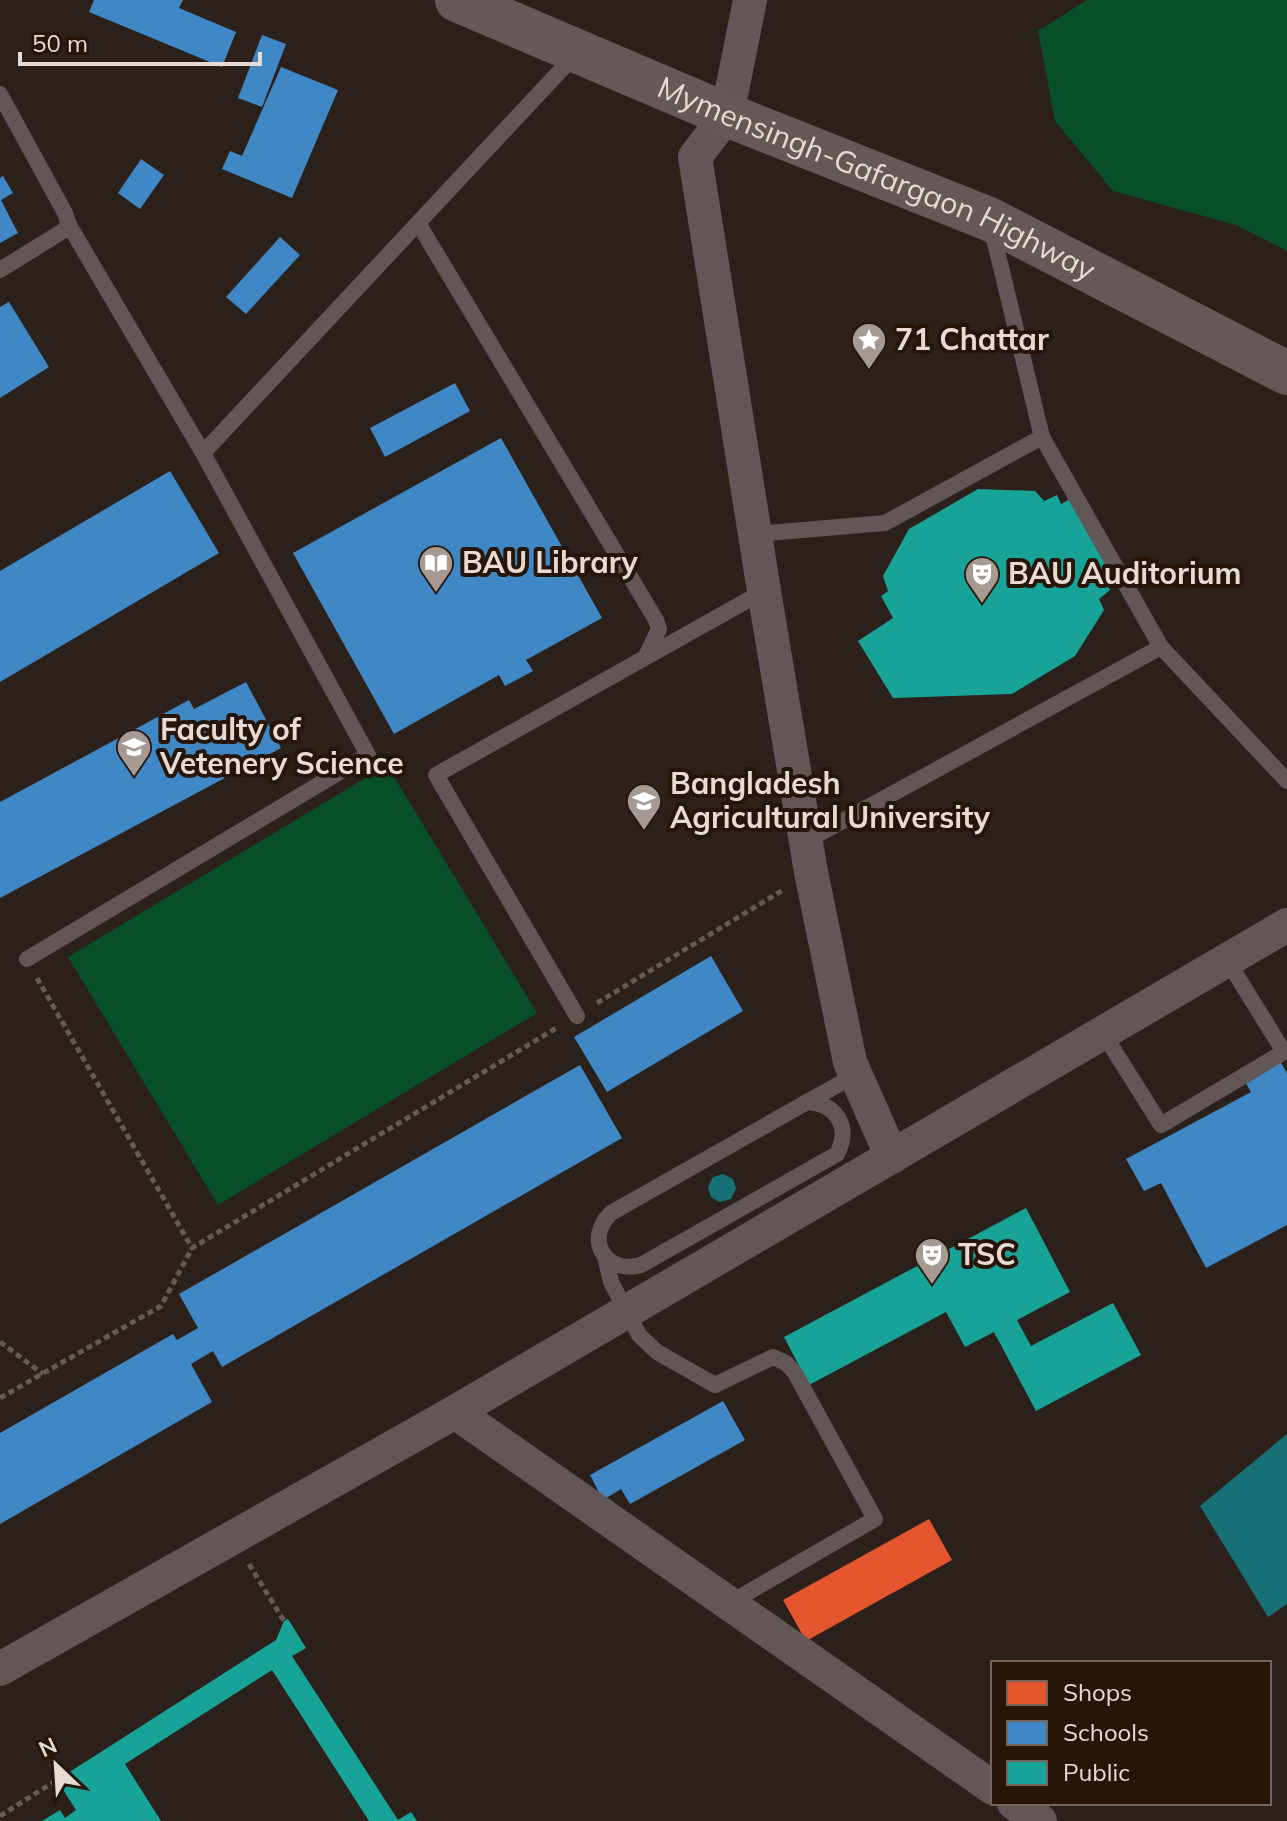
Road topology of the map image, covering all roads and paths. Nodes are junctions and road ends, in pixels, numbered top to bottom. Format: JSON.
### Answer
{"nodes":[{"id":1,"x":457,"y":0,"type":"edge"},
{"id":2,"x":750,"y":0,"type":"edge"},
{"id":3,"x":579,"y":51,"type":"junction"},
{"id":4,"x":0,"y":94,"type":"edge"},
{"id":5,"x":727,"y":115,"type":"junction"},
{"id":6,"x":989,"y":219,"type":"junction"},
{"id":7,"x":418,"y":223,"type":"junction"},
{"id":8,"x":69,"y":225,"type":"junction"},
{"id":9,"x":0,"y":270,"type":"edge"},
{"id":10,"x":1287,"y":373,"type":"edge"},
{"id":11,"x":1042,"y":437,"type":"junction"},
{"id":12,"x":203,"y":453,"type":"junction"},
{"id":13,"x":755,"y":534,"type":"junction"},
{"id":14,"x":764,"y":591,"type":"junction"},
{"id":15,"x":1161,"y":647,"type":"junction"},
{"id":16,"x":646,"y":658,"type":"junction"},
{"id":17,"x":1287,"y":781,"type":"edge"},
{"id":18,"x":809,"y":857,"type":"junction"},
{"id":19,"x":1287,"y":925,"type":"edge"},
{"id":20,"x":27,"y":959,"type":"joint"},
{"id":21,"x":1227,"y":960,"type":"junction"},
{"id":22,"x":577,"y":1016,"type":"junction"},
{"id":23,"x":1103,"y":1033,"type":"junction"},
{"id":24,"x":1286,"y":1051,"type":"edge"},
{"id":25,"x":850,"y":1062,"type":"junction"},
{"id":26,"x":807,"y":1102,"type":"junction"},
{"id":27,"x":892,"y":1157,"type":"junction"},
{"id":28,"x":192,"y":1248,"type":"junction"},
{"id":29,"x":605,"y":1256,"type":"junction"},
{"id":30,"x":625,"y":1312,"type":"junction"},
{"id":31,"x":0,"y":1342,"type":"edge"},
{"id":32,"x":43,"y":1374,"type":"junction"},
{"id":33,"x":0,"y":1398,"type":"edge"},
{"id":34,"x":455,"y":1412,"type":"junction"},
{"id":35,"x":234,"y":1537,"type":"junction"},
{"id":36,"x":728,"y":1604,"type":"junction"},
{"id":37,"x":284,"y":1621,"type":"dead end"},
{"id":38,"x":0,"y":1669,"type":"edge"},
{"id":39,"x":57,"y":1780,"type":"dead end"},
{"id":40,"x":991,"y":1787,"type":"edge"},
{"id":41,"x":1017,"y":1805,"type":"edge"},
{"id":42,"x":0,"y":1816,"type":"edge"},
{"id":43,"x":1040,"y":1821,"type":"edge"}],
"edges":[{"from":1,"to":3,"type":"main road","name":"Mymensingh-Gafargaon Highway"},
{"from":2,"to":5,"type":"street"},
{"from":3,"to":5,"type":"main road","name":"Mymensingh-Gafargaon Highway"},
{"from":3,"to":7,"type":"lane"},
{"from":4,"to":8,"type":"lane"},
{"from":5,"to":6,"type":"main road","name":"Mymensingh-Gafargaon Highway"},
{"from":5,"to":13,"type":"street"},
{"from":6,"to":10,"type":"main road","name":"Mymensingh-Gafargaon Highway"},
{"from":6,"to":11,"type":"lane"},
{"from":7,"to":12,"type":"lane"},
{"from":7,"to":16,"type":"lane"},
{"from":8,"to":9,"type":"lane"},
{"from":8,"to":12,"type":"lane"},
{"from":11,"to":13,"type":"lane"},
{"from":11,"to":15,"type":"lane"},
{"from":12,"to":20,"type":"lane"},
{"from":13,"to":14,"type":"street"},
{"from":14,"to":16,"type":"lane"},
{"from":14,"to":18,"type":"street"},
{"from":15,"to":17,"type":"lane"},
{"from":15,"to":18,"type":"lane"},
{"from":16,"to":22,"type":"lane"},
{"from":18,"to":22,"type":"path"},
{"from":18,"to":25,"type":"street"},
{"from":19,"to":21,"type":"street"},
{"from":20,"to":28,"type":"path"},
{"from":21,"to":23,"type":"street"},
{"from":21,"to":24,"type":"lane"},
{"from":22,"to":28,"type":"path"},
{"from":23,"to":24,"type":"lane"},
{"from":23,"to":27,"type":"street"},
{"from":25,"to":26,"type":"lane"},
{"from":25,"to":27,"type":"street"},
{"from":26,"to":29,"type":"lane"},
{"from":26,"to":29,"type":"lane"},
{"from":27,"to":30,"type":"street"},
{"from":28,"to":32,"type":"path"},
{"from":29,"to":30,"type":"lane"},
{"from":30,"to":34,"type":"street"},
{"from":30,"to":36,"type":"lane"},
{"from":31,"to":32,"type":"path"},
{"from":32,"to":33,"type":"path"},
{"from":34,"to":35,"type":"street"},
{"from":34,"to":36,"type":"street"},
{"from":35,"to":37,"type":"path"},
{"from":35,"to":38,"type":"street"},
{"from":36,"to":40,"type":"street"},
{"from":39,"to":42,"type":"path"},
{"from":41,"to":43,"type":"street"}]}
